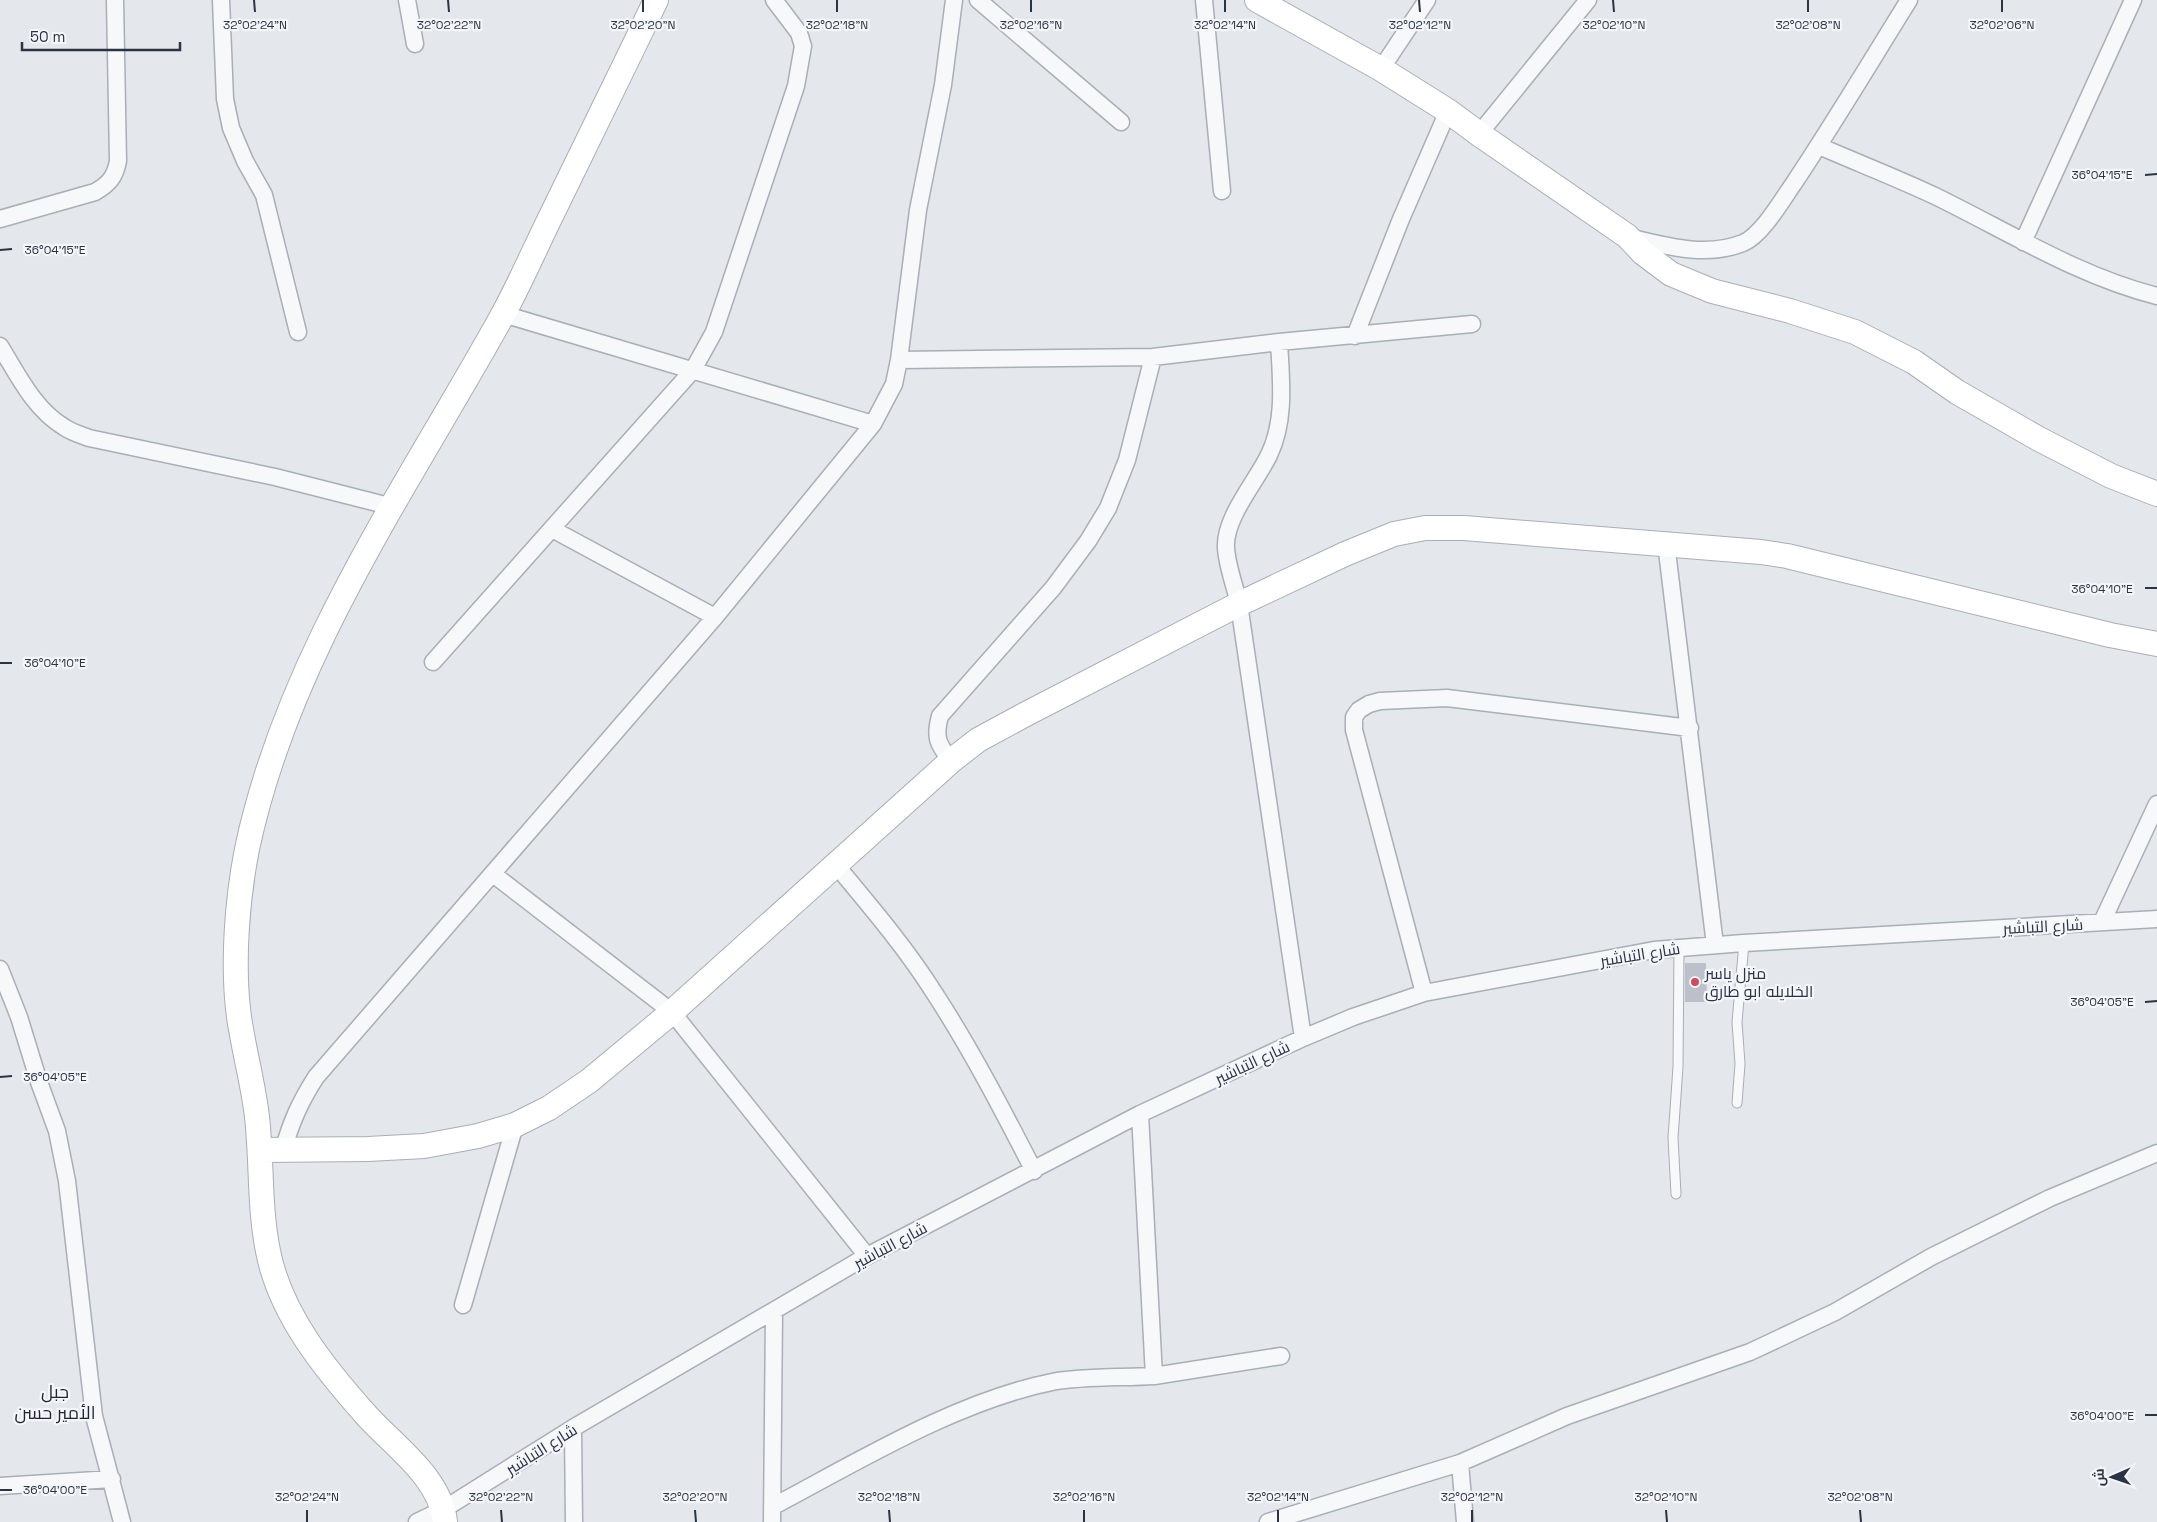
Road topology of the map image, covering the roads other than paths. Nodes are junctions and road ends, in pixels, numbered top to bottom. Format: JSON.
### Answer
{"nodes":[{"id":1,"x":115,"y":0,"type":"edge"},
{"id":2,"x":221,"y":0,"type":"edge"},
{"id":3,"x":407,"y":0,"type":"edge"},
{"id":4,"x":656,"y":0,"type":"edge"},
{"id":5,"x":774,"y":0,"type":"edge"},
{"id":6,"x":954,"y":0,"type":"edge"},
{"id":7,"x":978,"y":0,"type":"edge"},
{"id":8,"x":1204,"y":0,"type":"edge"},
{"id":9,"x":1257,"y":0,"type":"edge"},
{"id":10,"x":1427,"y":0,"type":"edge"},
{"id":11,"x":1588,"y":0,"type":"edge"},
{"id":12,"x":1909,"y":0,"type":"edge"},
{"id":13,"x":2133,"y":0,"type":"edge"},
{"id":14,"x":416,"y":44,"type":"dead end"},
{"id":15,"x":1381,"y":68,"type":"junction"},
{"id":16,"x":1448,"y":111,"type":"junction"},
{"id":17,"x":1121,"y":122,"type":"dead end"},
{"id":18,"x":1479,"y":134,"type":"junction"},
{"id":19,"x":1819,"y":146,"type":"junction"},
{"id":20,"x":1222,"y":191,"type":"dead end"},
{"id":21,"x":0,"y":219,"type":"edge"},
{"id":22,"x":1626,"y":236,"type":"junction"},
{"id":23,"x":2023,"y":242,"type":"junction"},
{"id":24,"x":2157,"y":296,"type":"edge"},
{"id":25,"x":503,"y":314,"type":"junction"},
{"id":26,"x":1472,"y":324,"type":"dead end"},
{"id":27,"x":298,"y":332,"type":"dead end"},
{"id":28,"x":1355,"y":336,"type":"junction"},
{"id":29,"x":1279,"y":342,"type":"junction"},
{"id":30,"x":0,"y":346,"type":"edge"},
{"id":31,"x":1153,"y":357,"type":"junction"},
{"id":32,"x":899,"y":360,"type":"junction"},
{"id":33,"x":693,"y":370,"type":"junction"},
{"id":34,"x":873,"y":424,"type":"junction"},
{"id":35,"x":2157,"y":494,"type":"edge"},
{"id":36,"x":393,"y":507,"type":"junction"},
{"id":37,"x":552,"y":529,"type":"junction"},
{"id":38,"x":1666,"y":543,"type":"junction"},
{"id":39,"x":1239,"y":604,"type":"junction"},
{"id":40,"x":716,"y":617,"type":"junction"},
{"id":41,"x":2157,"y":644,"type":"edge"},
{"id":42,"x":433,"y":662,"type":"dead end"},
{"id":43,"x":1690,"y":728,"type":"junction"},
{"id":44,"x":951,"y":761,"type":"junction"},
{"id":45,"x":2157,"y":804,"type":"edge"},
{"id":46,"x":836,"y":864,"type":"junction"},
{"id":47,"x":493,"y":874,"type":"junction"},
{"id":48,"x":2157,"y":919,"type":"edge"},
{"id":49,"x":2102,"y":922,"type":"junction"},
{"id":50,"x":1744,"y":943,"type":"junction"},
{"id":51,"x":1715,"y":945,"type":"junction"},
{"id":52,"x":1679,"y":948,"type":"junction"},
{"id":53,"x":0,"y":969,"type":"edge"},
{"id":54,"x":1424,"y":993,"type":"junction"},
{"id":55,"x":672,"y":1012,"type":"junction"},
{"id":56,"x":1303,"y":1038,"type":"junction"},
{"id":57,"x":1737,"y":1103,"type":"dead end"},
{"id":58,"x":1140,"y":1114,"type":"junction"},
{"id":59,"x":515,"y":1125,"type":"junction"},
{"id":60,"x":272,"y":1151,"type":"junction"},
{"id":61,"x":2157,"y":1153,"type":"edge"},
{"id":62,"x":1034,"y":1171,"type":"junction"},
{"id":63,"x":1676,"y":1194,"type":"dead end"},
{"id":64,"x":867,"y":1256,"type":"junction"},
{"id":65,"x":463,"y":1305,"type":"dead end"},
{"id":66,"x":774,"y":1312,"type":"junction"},
{"id":67,"x":1280,"y":1356,"type":"dead end"},
{"id":68,"x":1154,"y":1376,"type":"junction"},
{"id":69,"x":573,"y":1428,"type":"junction"},
{"id":70,"x":1460,"y":1463,"type":"junction"},
{"id":71,"x":112,"y":1479,"type":"junction"},
{"id":72,"x":0,"y":1486,"type":"edge"},
{"id":73,"x":772,"y":1514,"type":"edge"},
{"id":74,"x":445,"y":1515,"type":"edge"},
{"id":75,"x":122,"y":1522,"type":"edge"},
{"id":76,"x":417,"y":1522,"type":"edge"},
{"id":77,"x":574,"y":1522,"type":"edge"},
{"id":78,"x":1268,"y":1522,"type":"edge"},
{"id":79,"x":1465,"y":1522,"type":"edge"}],
"edges":[{"from":1,"to":21,"type":"street"},
{"from":2,"to":27,"type":"street"},
{"from":3,"to":14,"type":"street"},
{"from":4,"to":25,"type":"street"},
{"from":5,"to":33,"type":"street"},
{"from":6,"to":32,"type":"street"},
{"from":7,"to":17,"type":"street"},
{"from":8,"to":20,"type":"street"},
{"from":9,"to":15,"type":"street"},
{"from":10,"to":15,"type":"street"},
{"from":11,"to":18,"type":"street"},
{"from":12,"to":19,"type":"street"},
{"from":13,"to":23,"type":"street"},
{"from":15,"to":16,"type":"street"},
{"from":16,"to":18,"type":"street"},
{"from":16,"to":28,"type":"street"},
{"from":18,"to":22,"type":"street"},
{"from":19,"to":22,"type":"street"},
{"from":19,"to":23,"type":"street"},
{"from":22,"to":35,"type":"street"},
{"from":23,"to":24,"type":"street"},
{"from":25,"to":33,"type":"street"},
{"from":25,"to":36,"type":"street"},
{"from":26,"to":28,"type":"street"},
{"from":28,"to":29,"type":"street"},
{"from":29,"to":31,"type":"street"},
{"from":29,"to":39,"type":"street"},
{"from":30,"to":36,"type":"street"},
{"from":31,"to":32,"type":"street"},
{"from":31,"to":44,"type":"street"},
{"from":32,"to":34,"type":"street"},
{"from":33,"to":34,"type":"street"},
{"from":33,"to":37,"type":"street"},
{"from":34,"to":40,"type":"street"},
{"from":36,"to":60,"type":"street"},
{"from":37,"to":40,"type":"street"},
{"from":37,"to":42,"type":"street"},
{"from":38,"to":39,"type":"street"},
{"from":38,"to":41,"type":"street"},
{"from":38,"to":43,"type":"street"},
{"from":39,"to":44,"type":"street"},
{"from":39,"to":56,"type":"street"},
{"from":40,"to":47,"type":"street"},
{"from":43,"to":51,"type":"street"},
{"from":43,"to":54,"type":"street"},
{"from":44,"to":46,"type":"street"},
{"from":45,"to":49,"type":"street"},
{"from":46,"to":55,"type":"street"},
{"from":46,"to":62,"type":"street"},
{"from":47,"to":55,"type":"street"},
{"from":47,"to":60,"type":"street"},
{"from":48,"to":49,"type":"street","name":"شارع التباشير"},
{"from":49,"to":50,"type":"street","name":"شارع التباشير"},
{"from":50,"to":51,"type":"street","name":"شارع التباشير"},
{"from":50,"to":57,"type":"lane"},
{"from":51,"to":52,"type":"street","name":"شارع التباشير"},
{"from":52,"to":54,"type":"street","name":"شارع التباشير"},
{"from":52,"to":63,"type":"lane"},
{"from":53,"to":71,"type":"street"},
{"from":54,"to":56,"type":"street","name":"شارع التباشير"},
{"from":55,"to":59,"type":"street"},
{"from":55,"to":64,"type":"street"},
{"from":56,"to":58,"type":"street","name":"شارع التباشير"},
{"from":58,"to":62,"type":"street","name":"شارع التباشير"},
{"from":58,"to":68,"type":"street"},
{"from":59,"to":60,"type":"street"},
{"from":59,"to":65,"type":"street"},
{"from":60,"to":74,"type":"street"},
{"from":61,"to":70,"type":"street"},
{"from":62,"to":64,"type":"street","name":"شارع التباشير"},
{"from":64,"to":66,"type":"street","name":"شارع التباشير"},
{"from":66,"to":69,"type":"street","name":"شارع التباشير"},
{"from":66,"to":73,"type":"street"},
{"from":67,"to":68,"type":"street"},
{"from":68,"to":73,"type":"street"},
{"from":69,"to":74,"type":"street","name":"شارع التباشير"},
{"from":69,"to":77,"type":"street"},
{"from":70,"to":78,"type":"street"},
{"from":70,"to":79,"type":"street"},
{"from":71,"to":72,"type":"street"},
{"from":71,"to":75,"type":"street"},
{"from":74,"to":76,"type":"street","name":"شارع التباشير"}]}
